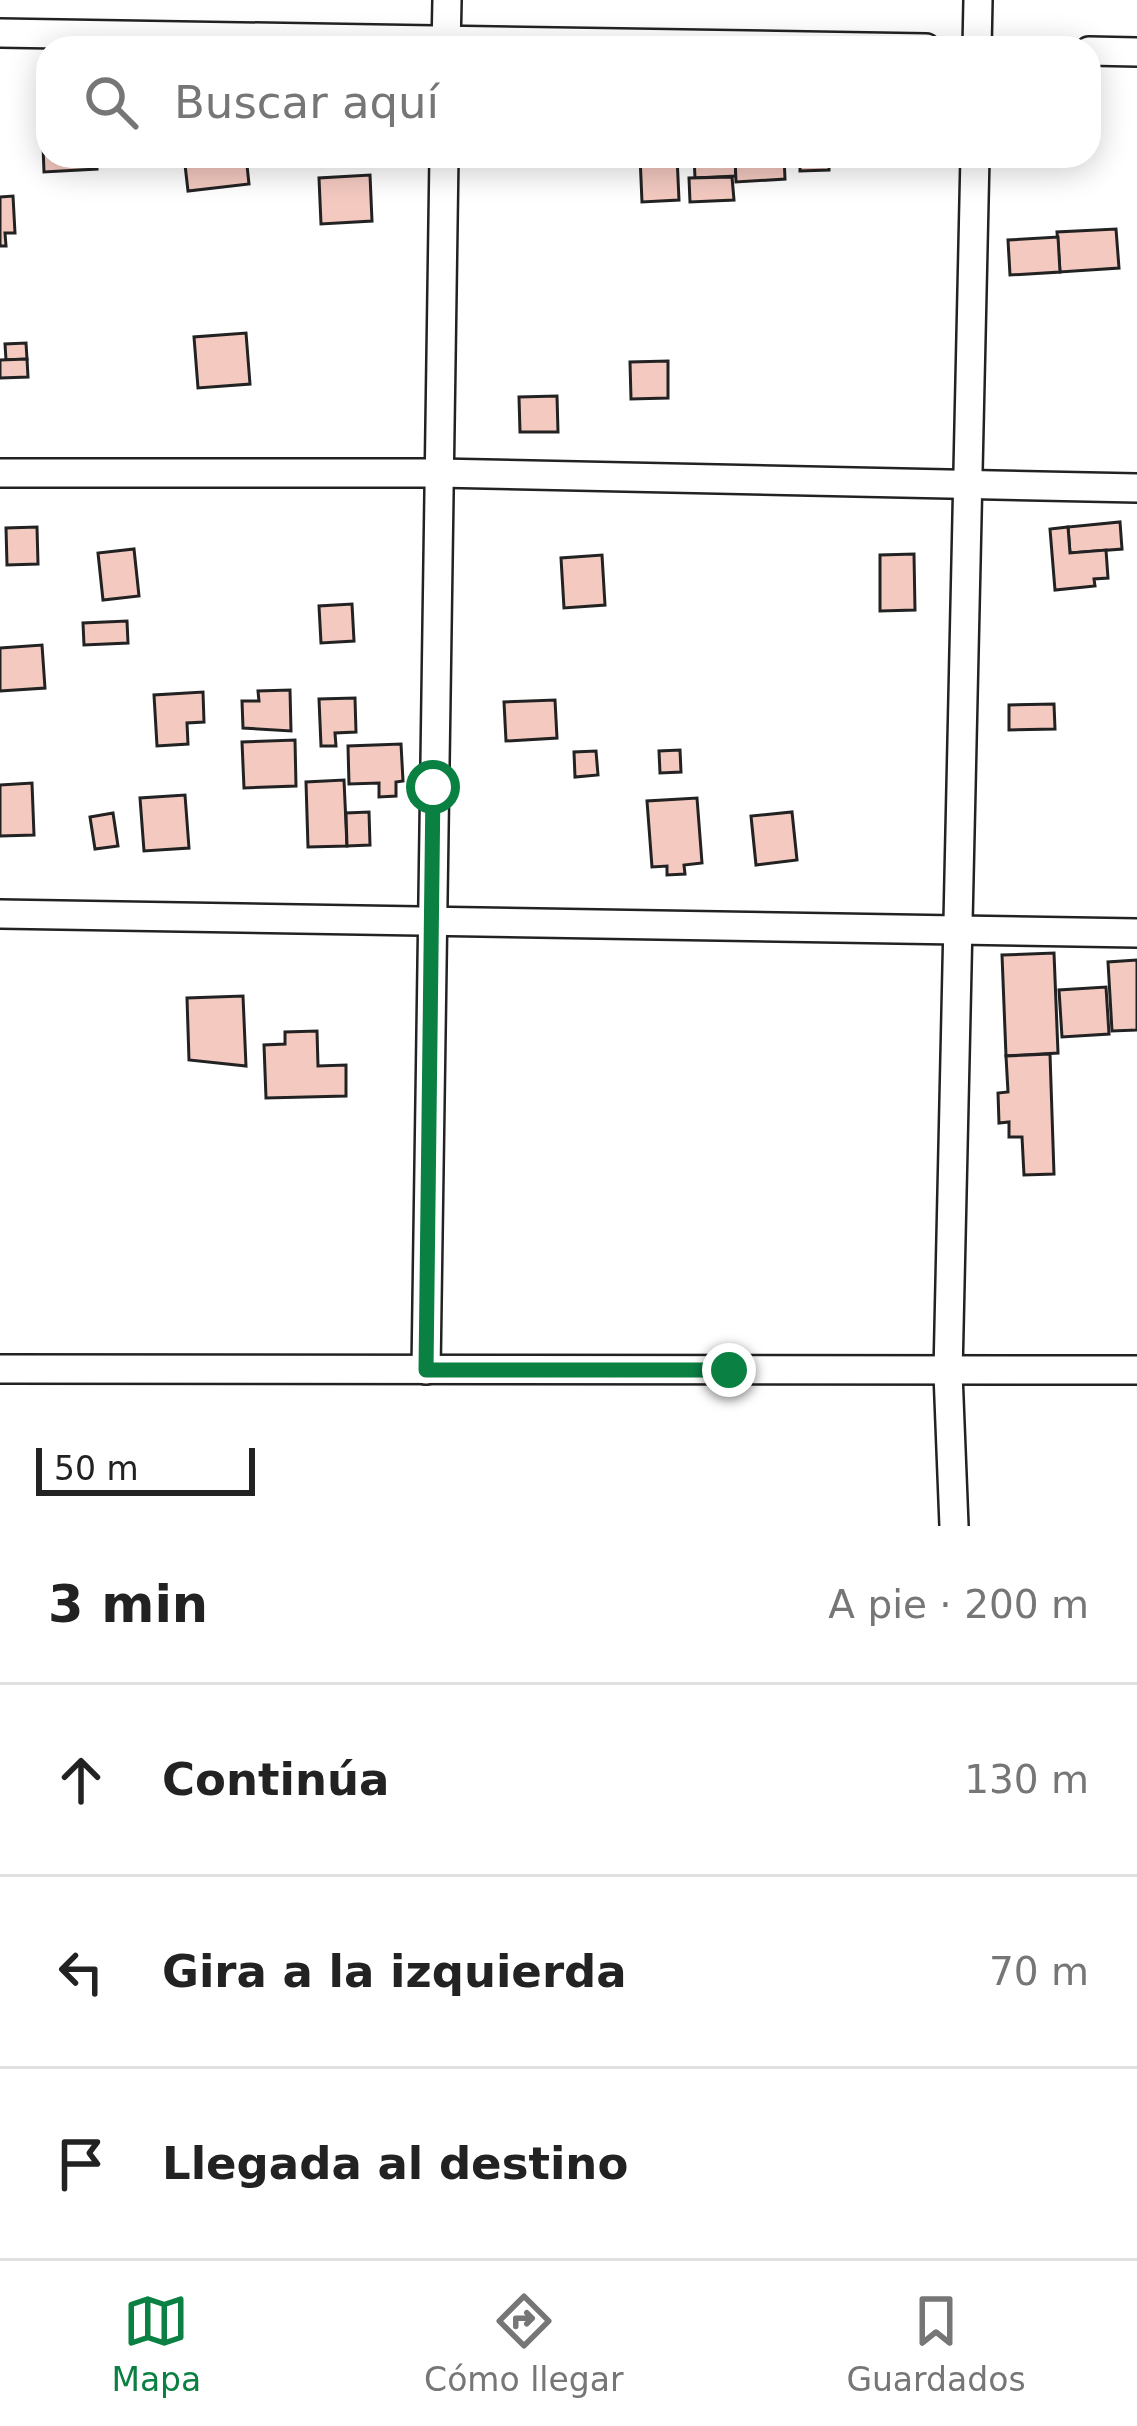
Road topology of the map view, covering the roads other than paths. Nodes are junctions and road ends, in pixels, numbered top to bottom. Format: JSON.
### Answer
{"nodes":[{"id":1,"x":447,"y":0,"type":"edge"},
{"id":2,"x":978,"y":0,"type":"edge"},
{"id":3,"x":0,"y":33,"type":"edge"},
{"id":4,"x":122,"y":36,"type":"edge"},
{"id":5,"x":446,"y":36,"type":"edge"},
{"id":6,"x":977,"y":36,"type":"edge"},
{"id":7,"x":1101,"y":51,"type":"edge"},
{"id":8,"x":1137,"y":52,"type":"edge"},
{"id":9,"x":444,"y":168,"type":"edge"},
{"id":10,"x":975,"y":168,"type":"edge"},
{"id":11,"x":0,"y":473,"type":"edge"},
{"id":12,"x":439,"y":473,"type":"junction"},
{"id":13,"x":970,"y":488,"type":"junction"},
{"id":14,"x":1137,"y":488,"type":"edge"},
{"id":15,"x":0,"y":914,"type":"edge"},
{"id":16,"x":430,"y":921,"type":"junction"},
{"id":17,"x":959,"y":930,"type":"junction"},
{"id":18,"x":1137,"y":933,"type":"edge"},
{"id":19,"x":0,"y":1369,"type":"edge"},
{"id":20,"x":426,"y":1370,"type":"junction"},
{"id":21,"x":1137,"y":1370,"type":"edge"},
{"id":22,"x":948,"y":1373,"type":"junction"},
{"id":23,"x":954,"y":1526,"type":"edge"}],
"edges":[{"from":1,"to":5,"type":"street"},
{"from":2,"to":6,"type":"street"},
{"from":3,"to":4,"type":"street"},
{"from":7,"to":8,"type":"street"},
{"from":9,"to":12,"type":"street"},
{"from":10,"to":13,"type":"street"},
{"from":11,"to":12,"type":"street"},
{"from":12,"to":13,"type":"street"},
{"from":12,"to":16,"type":"street"},
{"from":13,"to":14,"type":"street"},
{"from":13,"to":17,"type":"street"},
{"from":15,"to":16,"type":"street"},
{"from":16,"to":17,"type":"street"},
{"from":16,"to":20,"type":"street"},
{"from":17,"to":18,"type":"street"},
{"from":17,"to":22,"type":"street"},
{"from":19,"to":20,"type":"street"},
{"from":20,"to":22,"type":"street"},
{"from":21,"to":22,"type":"street"},
{"from":22,"to":23,"type":"street"}]}
